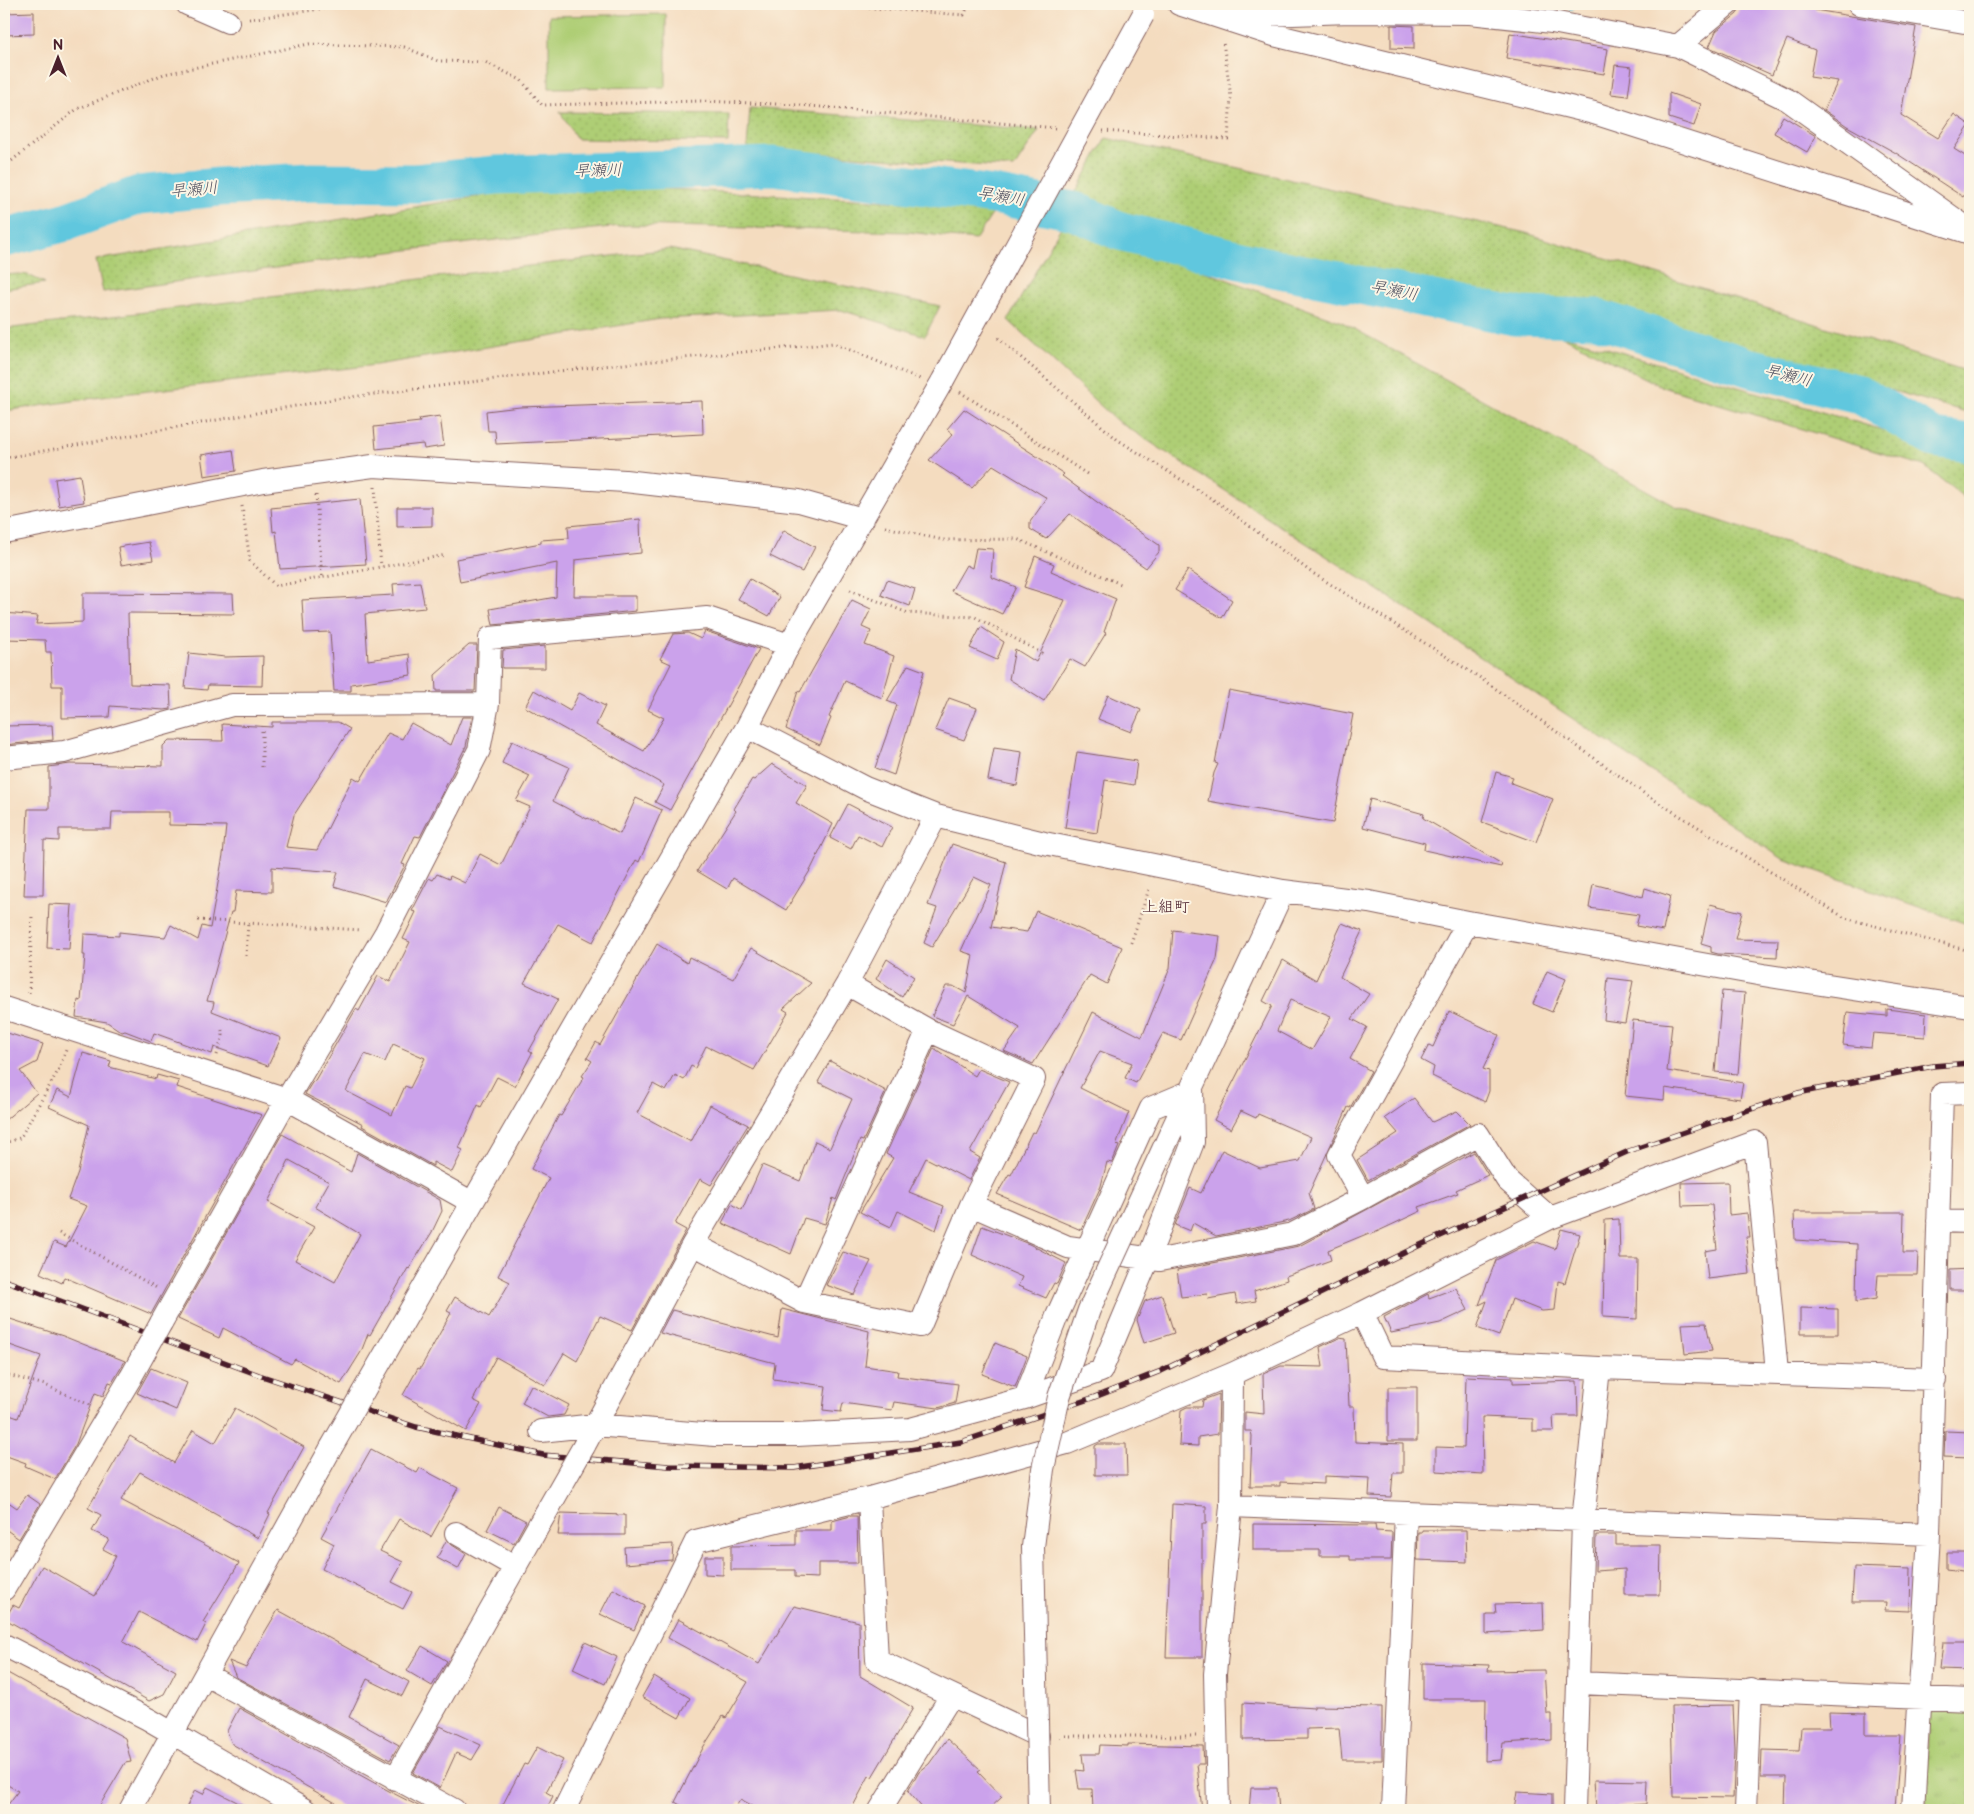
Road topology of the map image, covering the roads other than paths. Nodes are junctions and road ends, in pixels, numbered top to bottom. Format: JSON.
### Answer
{"nodes":[{"id":1,"x":187,"y":4,"type":"edge"},
{"id":2,"x":1179,"y":4,"type":"edge"},
{"id":3,"x":1728,"y":4,"type":"edge"},
{"id":4,"x":1860,"y":4,"type":"edge"},
{"id":5,"x":1146,"y":9,"type":"edge"},
{"id":6,"x":1558,"y":13,"type":"edge"},
{"id":7,"x":1219,"y":17,"type":"junction"},
{"id":8,"x":228,"y":22,"type":"road end"},
{"id":9,"x":1970,"y":23,"type":"edge"},
{"id":10,"x":1678,"y":46,"type":"junction"},
{"id":11,"x":1970,"y":232,"type":"edge"},
{"id":12,"x":863,"y":519,"type":"junction"},
{"id":13,"x":4,"y":532,"type":"edge"},
{"id":14,"x":789,"y":646,"type":"junction"},
{"id":15,"x":488,"y":704,"type":"junction"},
{"id":16,"x":747,"y":727,"type":"junction"},
{"id":17,"x":4,"y":758,"type":"edge"},
{"id":18,"x":936,"y":816,"type":"junction"},
{"id":19,"x":1283,"y":891,"type":"junction"},
{"id":20,"x":1468,"y":922,"type":"junction"},
{"id":21,"x":847,"y":984,"type":"junction"},
{"id":22,"x":1970,"y":1007,"type":"edge"},
{"id":23,"x":4,"y":1008,"type":"edge"},
{"id":24,"x":928,"y":1030,"type":"junction"},
{"id":25,"x":1190,"y":1090,"type":"junction"},
{"id":26,"x":1970,"y":1093,"type":"edge"},
{"id":27,"x":287,"y":1099,"type":"junction"},
{"id":28,"x":1363,"y":1198,"type":"junction"},
{"id":29,"x":471,"y":1202,"type":"junction"},
{"id":30,"x":971,"y":1205,"type":"junction"},
{"id":31,"x":1550,"y":1218,"type":"junction"},
{"id":32,"x":1938,"y":1221,"type":"junction"},
{"id":33,"x":1970,"y":1222,"type":"edge"},
{"id":34,"x":693,"y":1244,"type":"junction"},
{"id":35,"x":1088,"y":1250,"type":"junction"},
{"id":36,"x":1148,"y":1259,"type":"junction"},
{"id":37,"x":804,"y":1302,"type":"junction"},
{"id":38,"x":1362,"y":1313,"type":"junction"},
{"id":39,"x":1599,"y":1368,"type":"junction"},
{"id":40,"x":1777,"y":1372,"type":"junction"},
{"id":41,"x":1232,"y":1374,"type":"junction"},
{"id":42,"x":1935,"y":1379,"type":"junction"},
{"id":43,"x":1025,"y":1398,"type":"junction"},
{"id":44,"x":595,"y":1425,"type":"junction"},
{"id":45,"x":541,"y":1430,"type":"dead end"},
{"id":46,"x":869,"y":1498,"type":"junction"},
{"id":47,"x":1231,"y":1506,"type":"junction"},
{"id":48,"x":1406,"y":1514,"type":"junction"},
{"id":49,"x":1583,"y":1521,"type":"junction"},
{"id":50,"x":456,"y":1533,"type":"dead end"},
{"id":51,"x":1929,"y":1534,"type":"junction"},
{"id":52,"x":516,"y":1567,"type":"junction"},
{"id":53,"x":4,"y":1589,"type":"edge"},
{"id":54,"x":4,"y":1645,"type":"edge"},
{"id":55,"x":206,"y":1675,"type":"junction"},
{"id":56,"x":1578,"y":1683,"type":"junction"},
{"id":57,"x":1751,"y":1689,"type":"junction"},
{"id":58,"x":951,"y":1696,"type":"junction"},
{"id":59,"x":1919,"y":1696,"type":"junction"},
{"id":60,"x":1970,"y":1700,"type":"edge"},
{"id":61,"x":172,"y":1732,"type":"junction"},
{"id":62,"x":1038,"y":1736,"type":"junction"},
{"id":63,"x":395,"y":1779,"type":"junction"},
{"id":64,"x":130,"y":1810,"type":"edge"},
{"id":65,"x":304,"y":1810,"type":"edge"},
{"id":66,"x":454,"y":1810,"type":"edge"},
{"id":67,"x":564,"y":1810,"type":"edge"},
{"id":68,"x":880,"y":1810,"type":"edge"},
{"id":69,"x":1040,"y":1810,"type":"edge"},
{"id":70,"x":1218,"y":1810,"type":"edge"},
{"id":71,"x":1393,"y":1810,"type":"edge"},
{"id":72,"x":1574,"y":1810,"type":"edge"},
{"id":73,"x":1746,"y":1810,"type":"edge"},
{"id":74,"x":1913,"y":1810,"type":"edge"}],
"edges":[{"from":1,"to":8,"type":"street"},
{"from":2,"to":7,"type":"street"},
{"from":3,"to":10,"type":"street"},
{"from":4,"to":9,"type":"street"},
{"from":5,"to":12,"type":"street","bridge":true},
{"from":6,"to":7,"type":"street"},
{"from":6,"to":10,"type":"street"},
{"from":7,"to":11,"type":"street"},
{"from":10,"to":11,"type":"street"},
{"from":12,"to":13,"type":"street"},
{"from":12,"to":14,"type":"street"},
{"from":14,"to":15,"type":"street"},
{"from":14,"to":16,"type":"street"},
{"from":15,"to":17,"type":"street"},
{"from":15,"to":27,"type":"street"},
{"from":16,"to":18,"type":"street"},
{"from":16,"to":29,"type":"street"},
{"from":18,"to":19,"type":"street"},
{"from":18,"to":21,"type":"street"},
{"from":19,"to":20,"type":"street"},
{"from":19,"to":25,"type":"street"},
{"from":20,"to":22,"type":"street"},
{"from":20,"to":28,"type":"street"},
{"from":21,"to":24,"type":"street"},
{"from":21,"to":34,"type":"street"},
{"from":23,"to":27,"type":"street"},
{"from":24,"to":30,"type":"street"},
{"from":24,"to":37,"type":"street"},
{"from":25,"to":35,"type":"street"},
{"from":25,"to":36,"type":"street"},
{"from":25,"to":62,"type":"street","bridge":true},
{"from":26,"to":32,"type":"street"},
{"from":27,"to":29,"type":"street"},
{"from":27,"to":53,"type":"street","bridge":true},
{"from":28,"to":31,"type":"street"},
{"from":28,"to":36,"type":"street"},
{"from":29,"to":55,"type":"street","bridge":true},
{"from":30,"to":35,"type":"street"},
{"from":30,"to":37,"type":"street"},
{"from":31,"to":38,"type":"street"},
{"from":31,"to":40,"type":"street"},
{"from":32,"to":33,"type":"street"},
{"from":32,"to":42,"type":"street"},
{"from":34,"to":37,"type":"street"},
{"from":34,"to":44,"type":"street"},
{"from":35,"to":36,"type":"street"},
{"from":35,"to":43,"type":"street"},
{"from":36,"to":43,"type":"street"},
{"from":38,"to":39,"type":"street"},
{"from":38,"to":41,"type":"street"},
{"from":39,"to":40,"type":"street"},
{"from":39,"to":49,"type":"street"},
{"from":40,"to":42,"type":"street"},
{"from":41,"to":46,"type":"street"},
{"from":41,"to":47,"type":"street"},
{"from":42,"to":51,"type":"street"},
{"from":43,"to":44,"type":"street"},
{"from":44,"to":45,"type":"street"},
{"from":44,"to":52,"type":"street","bridge":true},
{"from":46,"to":58,"type":"street"},
{"from":46,"to":67,"type":"street"},
{"from":47,"to":48,"type":"street"},
{"from":47,"to":70,"type":"street"},
{"from":48,"to":49,"type":"street"},
{"from":48,"to":71,"type":"street"},
{"from":49,"to":51,"type":"street"},
{"from":49,"to":56,"type":"street"},
{"from":50,"to":52,"type":"street"},
{"from":51,"to":59,"type":"street"},
{"from":52,"to":63,"type":"street"},
{"from":54,"to":61,"type":"street"},
{"from":55,"to":61,"type":"street"},
{"from":55,"to":63,"type":"street"},
{"from":56,"to":57,"type":"street"},
{"from":56,"to":72,"type":"street"},
{"from":57,"to":59,"type":"street"},
{"from":57,"to":73,"type":"street"},
{"from":58,"to":62,"type":"street"},
{"from":58,"to":68,"type":"street"},
{"from":59,"to":60,"type":"street"},
{"from":59,"to":74,"type":"street"},
{"from":61,"to":64,"type":"street"},
{"from":61,"to":65,"type":"street"},
{"from":62,"to":69,"type":"street","bridge":true},
{"from":63,"to":66,"type":"street"}]}
